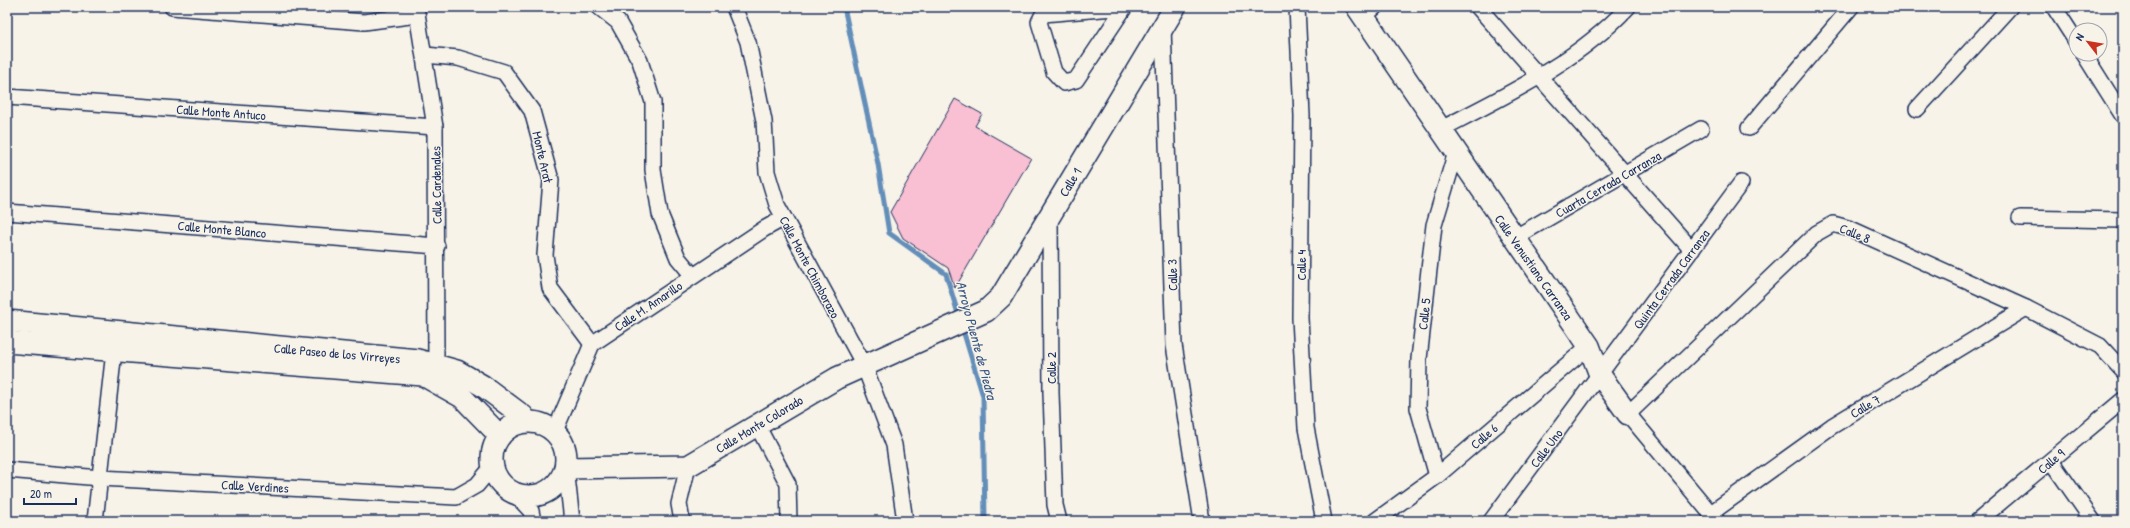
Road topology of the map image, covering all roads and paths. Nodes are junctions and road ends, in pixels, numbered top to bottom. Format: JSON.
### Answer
{"nodes":[{"id":1,"x":172,"y":7,"type":"edge"},
{"id":2,"x":599,"y":7,"type":"edge"},
{"id":3,"x":734,"y":7,"type":"edge"},
{"id":4,"x":1175,"y":7,"type":"edge"},
{"id":5,"x":1297,"y":7,"type":"edge"},
{"id":6,"x":1478,"y":7,"type":"edge"},
{"id":7,"x":1628,"y":7,"type":"edge"},
{"id":8,"x":1851,"y":7,"type":"edge"},
{"id":9,"x":2010,"y":7,"type":"edge"},
{"id":10,"x":2054,"y":7,"type":"edge"},
{"id":11,"x":1125,"y":8,"type":"edge"},
{"id":12,"x":1051,"y":10,"type":"edge"},
{"id":13,"x":1365,"y":10,"type":"edge"},
{"id":14,"x":417,"y":11,"type":"edge"},
{"id":15,"x":1164,"y":27,"type":"junction"},
{"id":16,"x":2068,"y":29,"type":"edge"},
{"id":17,"x":425,"y":55,"type":"junction"},
{"id":18,"x":2089,"y":62,"type":"edge"},
{"id":19,"x":1540,"y":77,"type":"junction"},
{"id":20,"x":7,"y":97,"type":"edge"},
{"id":21,"x":1917,"y":109,"type":"dead end"},
{"id":22,"x":2123,"y":116,"type":"edge"},
{"id":23,"x":436,"y":127,"type":"junction"},
{"id":24,"x":1749,"y":128,"type":"dead end"},
{"id":25,"x":1441,"y":129,"type":"junction"},
{"id":26,"x":1701,"y":129,"type":"dead end"},
{"id":27,"x":1456,"y":152,"type":"junction"},
{"id":28,"x":1624,"y":173,"type":"junction"},
{"id":29,"x":1742,"y":183,"type":"dead end"},
{"id":30,"x":7,"y":212,"type":"edge"},
{"id":31,"x":1050,"y":215,"type":"junction"},
{"id":32,"x":784,"y":218,"type":"junction"},
{"id":33,"x":2020,"y":218,"type":"dead end"},
{"id":34,"x":2123,"y":220,"type":"edge"},
{"id":35,"x":1514,"y":238,"type":"junction"},
{"id":36,"x":437,"y":246,"type":"junction"},
{"id":37,"x":1692,"y":250,"type":"junction"},
{"id":38,"x":694,"y":276,"type":"junction"},
{"id":39,"x":2026,"y":308,"type":"junction"},
{"id":40,"x":7,"y":321,"type":"edge"},
{"id":41,"x":941,"y":332,"type":"joint"},
{"id":42,"x":7,"y":342,"type":"edge"},
{"id":43,"x":592,"y":344,"type":"junction"},
{"id":44,"x":1589,"y":346,"type":"junction"},
{"id":45,"x":114,"y":351,"type":"junction"},
{"id":46,"x":436,"y":364,"type":"junction"},
{"id":47,"x":864,"y":365,"type":"junction"},
{"id":48,"x":2123,"y":372,"type":"edge"},
{"id":49,"x":1600,"y":375,"type":"junction"},
{"id":50,"x":2123,"y":400,"type":"edge"},
{"id":51,"x":1628,"y":414,"type":"junction"},
{"id":52,"x":526,"y":421,"type":"junction"},
{"id":53,"x":757,"y":425,"type":"junction"},
{"id":54,"x":555,"y":431,"type":"junction"},
{"id":55,"x":500,"y":436,"type":"junction"},
{"id":56,"x":2051,"y":461,"type":"junction"},
{"id":57,"x":688,"y":466,"type":"junction"},
{"id":58,"x":492,"y":467,"type":"junction"},
{"id":59,"x":566,"y":468,"type":"junction"},
{"id":60,"x":7,"y":470,"type":"edge"},
{"id":61,"x":1437,"y":476,"type":"junction"},
{"id":62,"x":100,"y":478,"type":"junction"},
{"id":63,"x":516,"y":495,"type":"junction"},
{"id":64,"x":1714,"y":517,"type":"edge"},
{"id":65,"x":95,"y":521,"type":"edge"},
{"id":66,"x":533,"y":521,"type":"edge"},
{"id":67,"x":572,"y":521,"type":"edge"},
{"id":68,"x":682,"y":521,"type":"edge"},
{"id":69,"x":789,"y":521,"type":"edge"},
{"id":70,"x":905,"y":521,"type":"edge"},
{"id":71,"x":1059,"y":521,"type":"edge"},
{"id":72,"x":1202,"y":521,"type":"edge"},
{"id":73,"x":1324,"y":521,"type":"edge"},
{"id":74,"x":1375,"y":521,"type":"edge"},
{"id":75,"x":1492,"y":521,"type":"edge"},
{"id":76,"x":1978,"y":521,"type":"edge"},
{"id":77,"x":2093,"y":521,"type":"edge"}],
"edges":[{"from":1,"to":14,"type":"street"},
{"from":2,"to":38,"type":"street"},
{"from":3,"to":32,"type":"street","name":"Calle Monte Chimborazo"},
{"from":4,"to":15,"type":"street","name":"Calle 1"},
{"from":5,"to":73,"type":"street","name":"Calle 4"},
{"from":6,"to":19,"type":"street"},
{"from":7,"to":19,"type":"street"},
{"from":8,"to":24,"type":"street"},
{"from":9,"to":21,"type":"street"},
{"from":10,"to":16,"type":"street"},
{"from":11,"to":12,"type":"street"},
{"from":11,"to":12,"type":"street"},
{"from":13,"to":25,"type":"street","name":"Calle Venustiano Carranza"},
{"from":14,"to":17,"type":"street","name":"Calle Cardenales"},
{"from":15,"to":31,"type":"street","name":"Calle 1"},
{"from":15,"to":72,"type":"street","name":"Calle 3"},
{"from":17,"to":23,"type":"street","name":"Calle Cardenales"},
{"from":17,"to":43,"type":"street","name":"Monte Arat"},
{"from":18,"to":22,"type":"street"},
{"from":19,"to":25,"type":"street"},
{"from":19,"to":28,"type":"street"},
{"from":20,"to":23,"type":"street","name":"Calle Monte Antuco"},
{"from":23,"to":36,"type":"street","name":"Calle Cardenales"},
{"from":25,"to":27,"type":"street","name":"Calle Venustiano Carranza"},
{"from":26,"to":28,"type":"street","name":"Cuarta Cerrada Carranza"},
{"from":27,"to":35,"type":"street","name":"Calle Venustiano Carranza"},
{"from":27,"to":61,"type":"street","name":"Calle 5"},
{"from":28,"to":35,"type":"street","name":"Cuarta Cerrada Carranza"},
{"from":28,"to":37,"type":"street"},
{"from":29,"to":37,"type":"street","name":"Quinta Cerrada Carranza"},
{"from":30,"to":36,"type":"street","name":"Calle Monte Blanco"},
{"from":31,"to":41,"type":"street","name":"Calle 1"},
{"from":31,"to":71,"type":"street","name":"Calle 2"},
{"from":32,"to":38,"type":"street","name":"Calle M. Amarillo"},
{"from":32,"to":47,"type":"street","name":"Calle Monte Chimborazo"},
{"from":33,"to":34,"type":"street"},
{"from":35,"to":44,"type":"street","name":"Calle Venustiano Carranza"},
{"from":36,"to":46,"type":"street","name":"Calle Cardenales"},
{"from":37,"to":49,"type":"street","name":"Quinta Cerrada Carranza"},
{"from":38,"to":43,"type":"street","name":"Calle M. Amarillo"},
{"from":39,"to":48,"type":"street","name":"Calle 8"},
{"from":39,"to":51,"type":"street","name":"Calle 8"},
{"from":39,"to":64,"type":"street","name":"Calle 7"},
{"from":40,"to":46,"type":"street","name":"Calle Paseo de los Virreyes"},
{"from":41,"to":47,"type":"street","name":"Calle Monte Colorado"},
{"from":42,"to":45,"type":"street","name":"Calle Paseo de los Virreyes"},
{"from":43,"to":54,"type":"street"},
{"from":44,"to":49,"type":"street","name":"Calle Venustiano Carranza"},
{"from":44,"to":61,"type":"street","name":"Calle 6"},
{"from":45,"to":55,"type":"street","name":"Calle Paseo de los Virreyes"},
{"from":45,"to":62,"type":"street"},
{"from":46,"to":52,"type":"street","name":"Calle Paseo de los Virreyes"},
{"from":47,"to":53,"type":"street","name":"Calle Monte Colorado"},
{"from":47,"to":70,"type":"street","name":"Calle Monte Chimborazo"},
{"from":49,"to":51,"type":"street","name":"Calle Venustiano Carranza"},
{"from":49,"to":75,"type":"street","name":"Calle Uno"},
{"from":50,"to":56,"type":"street","name":"Calle 9"},
{"from":51,"to":64,"type":"street","name":"Calle Venustiano Carranza"},
{"from":52,"to":54,"type":"street"},
{"from":52,"to":55,"type":"street"},
{"from":53,"to":57,"type":"street","name":"Calle Monte Colorado"},
{"from":53,"to":69,"type":"street"},
{"from":54,"to":59,"type":"street"},
{"from":55,"to":58,"type":"street"},
{"from":56,"to":76,"type":"street","name":"Calle 9"},
{"from":56,"to":77,"type":"street"},
{"from":57,"to":59,"type":"street","name":"Calle Monte Colorado"},
{"from":57,"to":68,"type":"street"},
{"from":58,"to":62,"type":"street","name":"Calle Verdines"},
{"from":58,"to":63,"type":"street"},
{"from":59,"to":63,"type":"street"},
{"from":59,"to":67,"type":"street"},
{"from":60,"to":62,"type":"street","name":"Calle Verdines"},
{"from":61,"to":74,"type":"street","name":"Calle 6"},
{"from":62,"to":65,"type":"street"},
{"from":63,"to":66,"type":"street"}]}
